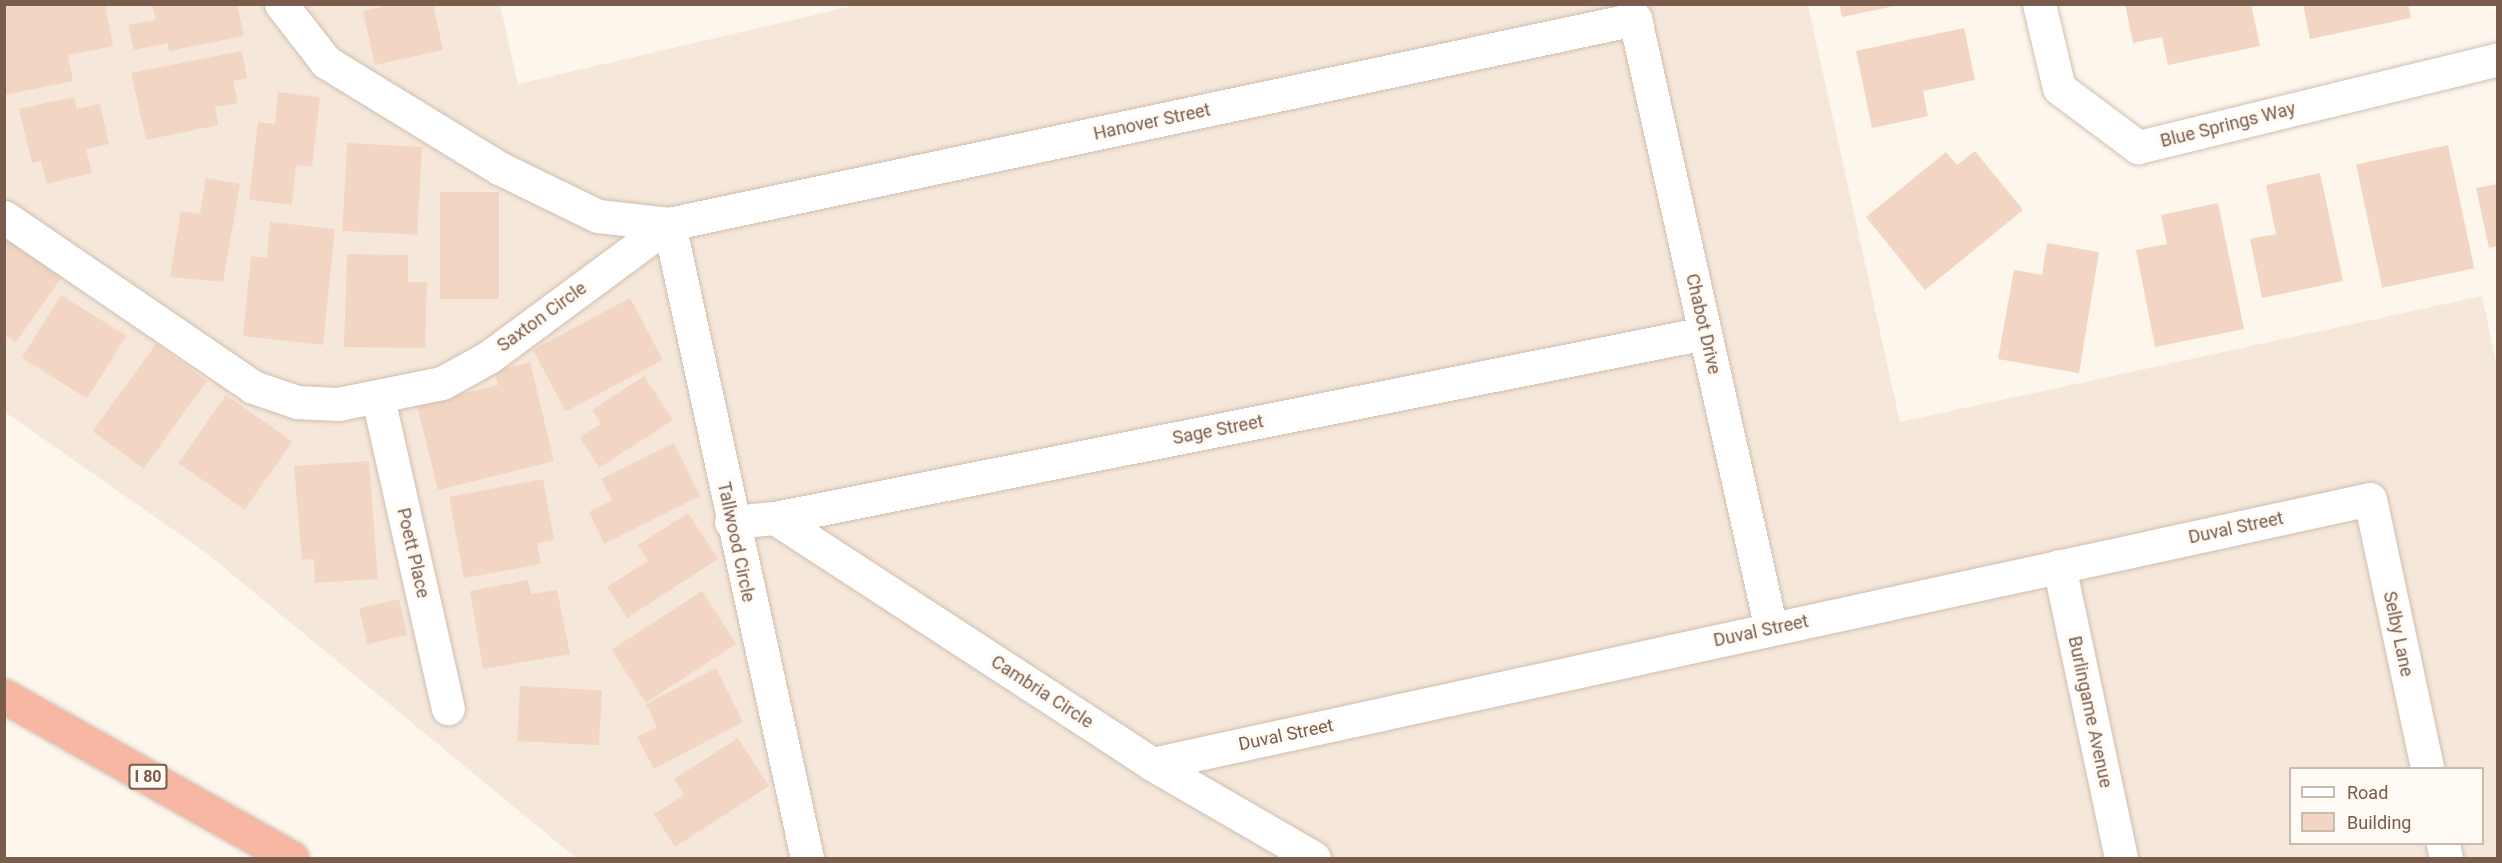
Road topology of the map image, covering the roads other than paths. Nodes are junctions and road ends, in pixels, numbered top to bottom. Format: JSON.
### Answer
{"nodes":[{"id":1,"x":281,"y":4,"type":"edge"},
{"id":2,"x":2039,"y":4,"type":"edge"},
{"id":3,"x":1635,"y":19,"type":"joint"},
{"id":4,"x":2498,"y":59,"type":"edge"},
{"id":5,"x":4,"y":218,"type":"edge"},
{"id":6,"x":669,"y":224,"type":"junction"},
{"id":7,"x":1705,"y":333,"type":"junction"},
{"id":8,"x":378,"y":398,"type":"junction"},
{"id":9,"x":2370,"y":499,"type":"joint"},
{"id":10,"x":775,"y":518,"type":"junction"},
{"id":11,"x":731,"y":522,"type":"junction"},
{"id":12,"x":2059,"y":566,"type":"junction"},
{"id":13,"x":1771,"y":629,"type":"junction"},
{"id":14,"x":4,"y":696,"type":"edge"},
{"id":15,"x":448,"y":708,"type":"dead end"},
{"id":16,"x":1152,"y":764,"type":"junction"},
{"id":17,"x":2427,"y":767,"type":"edge"},
{"id":18,"x":291,"y":858,"type":"edge"},
{"id":19,"x":807,"y":858,"type":"edge"},
{"id":20,"x":1314,"y":858,"type":"edge"},
{"id":21,"x":2121,"y":858,"type":"edge"}],
"edges":[{"from":1,"to":6,"type":"street"},
{"from":2,"to":4,"type":"street","name":"Blue Springs Way"},
{"from":3,"to":6,"type":"street","name":"Hanover Street"},
{"from":3,"to":7,"type":"street","name":"Chabot Drive"},
{"from":5,"to":8,"type":"street","name":"Saxton Circle"},
{"from":6,"to":8,"type":"street","name":"Saxton Circle"},
{"from":6,"to":11,"type":"street","name":"Tallwood Circle"},
{"from":7,"to":10,"type":"street","name":"Sage Street"},
{"from":7,"to":13,"type":"street","name":"Chabot Drive"},
{"from":8,"to":15,"type":"street","name":"Poett Place"},
{"from":9,"to":12,"type":"street","name":"Duval Street"},
{"from":9,"to":17,"type":"street","name":"Selby Lane"},
{"from":10,"to":11,"type":"street","name":"Sage Street"},
{"from":10,"to":16,"type":"street","name":"Cambria Circle"},
{"from":11,"to":19,"type":"street","name":"Tallwood Circle"},
{"from":12,"to":13,"type":"street","name":"Duval Street"},
{"from":12,"to":21,"type":"street","name":"Burlingame Avenue"},
{"from":13,"to":16,"type":"street","name":"Duval Street"},
{"from":14,"to":18,"type":"highway","number":"I 80"},
{"from":16,"to":20,"type":"street","name":"Cambria Circle"}]}
